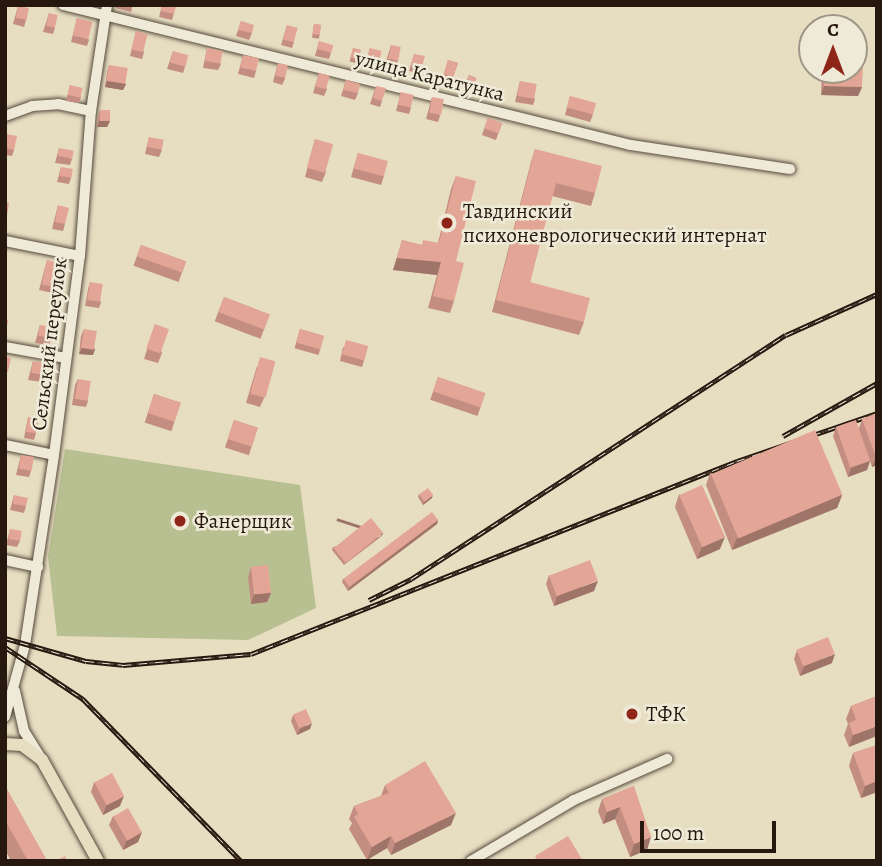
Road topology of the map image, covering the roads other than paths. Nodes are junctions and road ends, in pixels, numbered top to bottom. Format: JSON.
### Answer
{"nodes":[{"id":1,"x":63,"y":5,"type":"edge"},
{"id":2,"x":108,"y":11,"type":"edge"},
{"id":3,"x":91,"y":111,"type":"junction"},
{"id":4,"x":5,"y":116,"type":"edge"},
{"id":5,"x":790,"y":169,"type":"dead end"},
{"id":6,"x":5,"y":242,"type":"edge"},
{"id":7,"x":80,"y":256,"type":"junction"},
{"id":8,"x":5,"y":347,"type":"edge"},
{"id":9,"x":66,"y":358,"type":"junction"},
{"id":10,"x":5,"y":445,"type":"edge"},
{"id":11,"x":54,"y":455,"type":"junction"},
{"id":12,"x":5,"y":560,"type":"edge"},
{"id":13,"x":37,"y":567,"type":"junction"},
{"id":14,"x":14,"y":685,"type":"junction"},
{"id":15,"x":5,"y":717,"type":"edge"},
{"id":16,"x":5,"y":744,"type":"edge"},
{"id":17,"x":667,"y":759,"type":"dead end"},
{"id":18,"x":41,"y":760,"type":"junction"},
{"id":19,"x":98,"y":861,"type":"edge"},
{"id":20,"x":471,"y":861,"type":"edge"}],
"edges":[{"from":1,"to":2,"type":"street","name":"улица Каратунка"},
{"from":2,"to":3,"type":"street","name":"Сельский переулок"},
{"from":2,"to":5,"type":"street","name":"улица Каратунка"},
{"from":3,"to":4,"type":"street"},
{"from":3,"to":7,"type":"street","name":"Сельский переулок"},
{"from":6,"to":7,"type":"street"},
{"from":7,"to":9,"type":"street","name":"Сельский переулок"},
{"from":8,"to":9,"type":"street"},
{"from":9,"to":11,"type":"street","name":"Сельский переулок"},
{"from":10,"to":11,"type":"street"},
{"from":11,"to":13,"type":"street","name":"Сельский переулок"},
{"from":12,"to":13,"type":"street"},
{"from":13,"to":14,"type":"street","name":"Сельский переулок"},
{"from":14,"to":15,"type":"street","name":"Сельский переулок"},
{"from":14,"to":18,"type":"street","name":"Сельский переулок"},
{"from":16,"to":18,"type":"main road"},
{"from":17,"to":20,"type":"street"},
{"from":18,"to":19,"type":"main road"}]}
